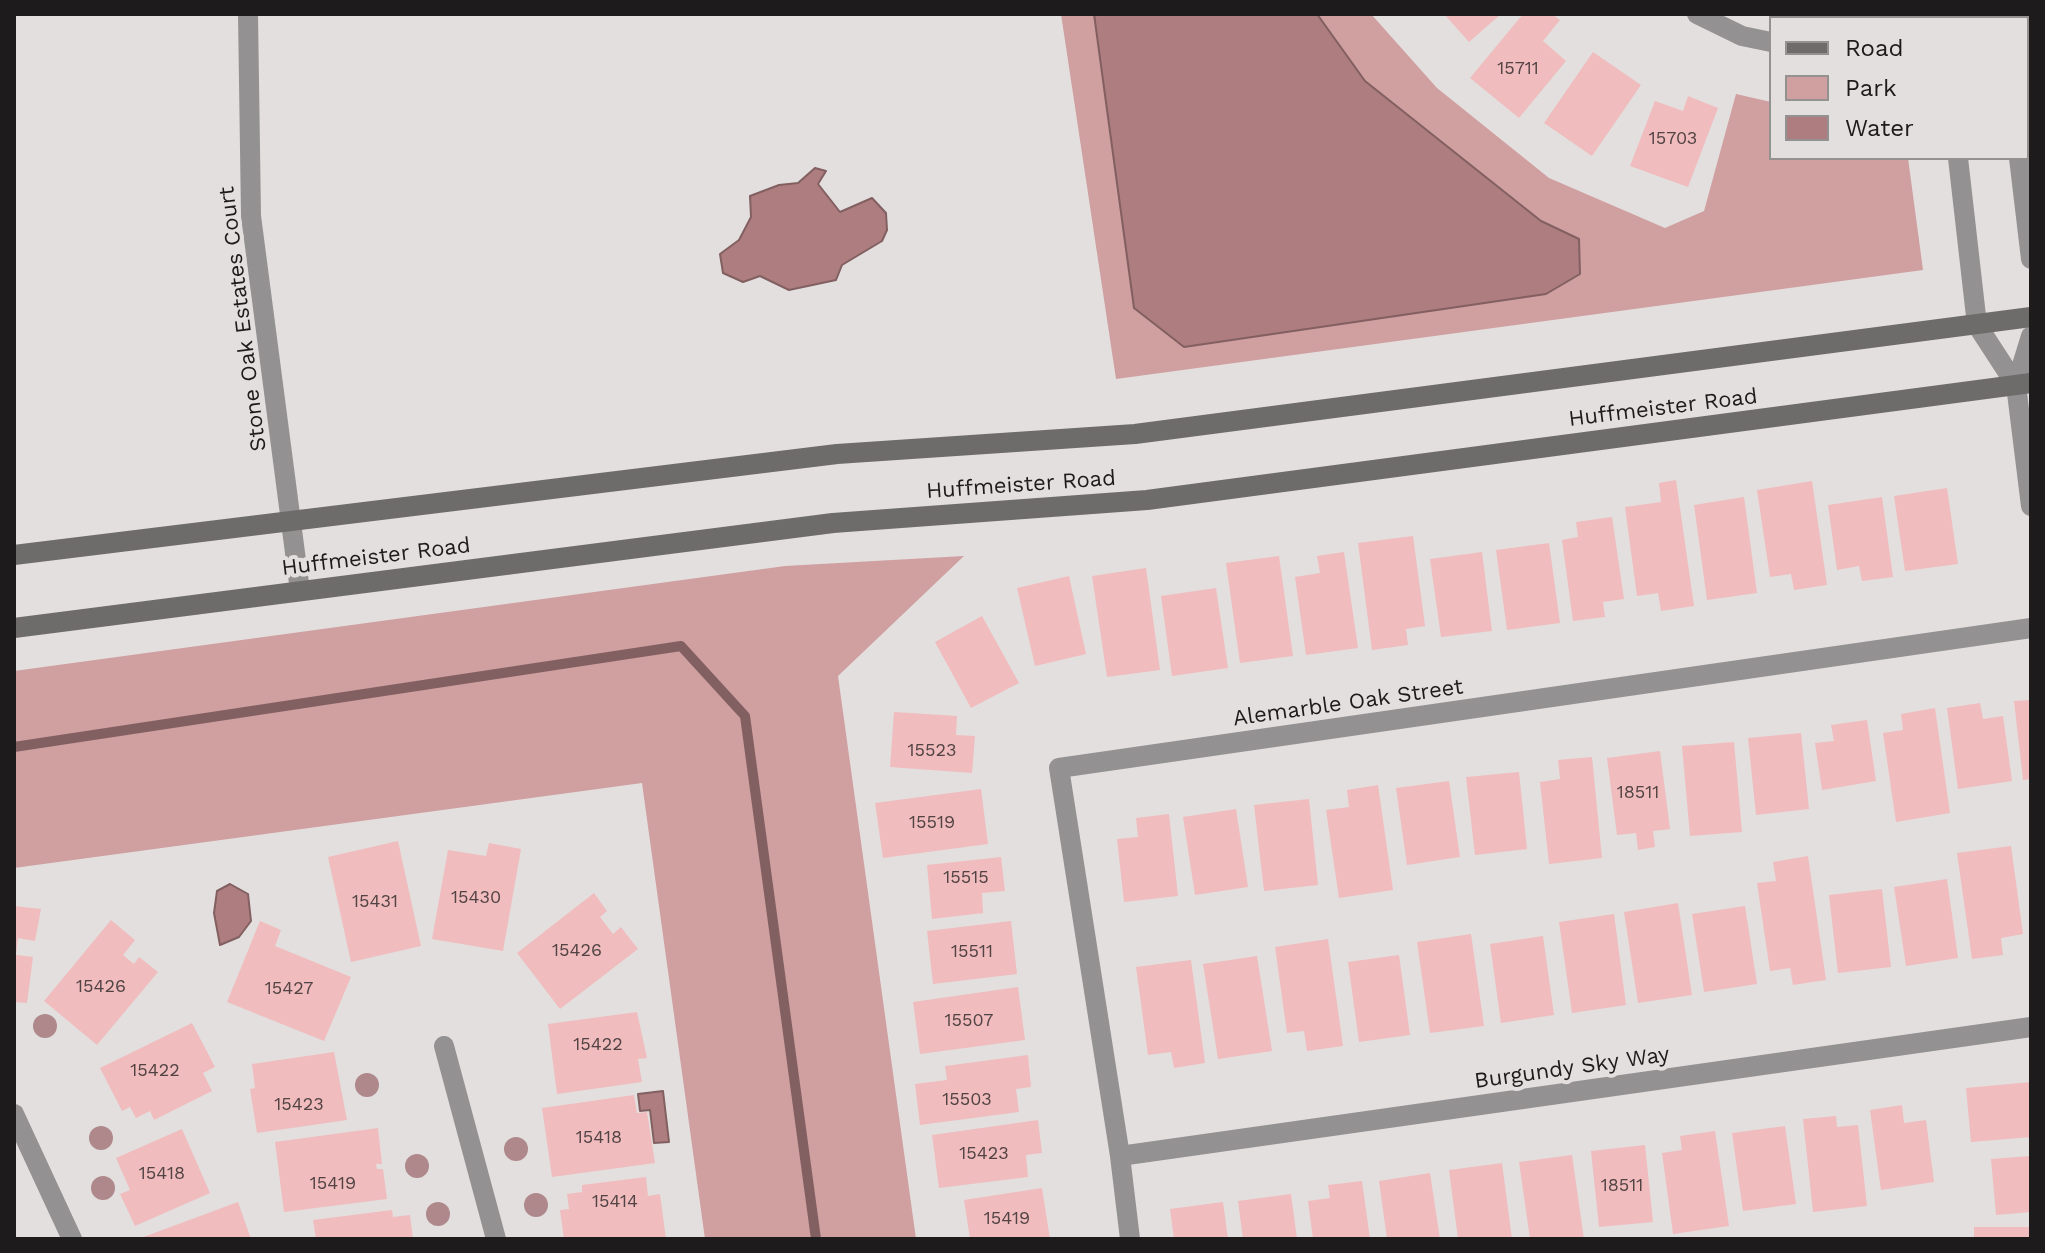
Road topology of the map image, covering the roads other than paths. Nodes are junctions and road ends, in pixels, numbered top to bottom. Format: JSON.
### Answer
{"nodes":[{"id":1,"x":248,"y":14,"type":"edge"},
{"id":2,"x":1697,"y":14,"type":"edge"},
{"id":3,"x":1769,"y":42,"type":"edge"},
{"id":4,"x":1958,"y":160,"type":"edge"},
{"id":5,"x":2019,"y":160,"type":"edge"},
{"id":6,"x":2031,"y":259,"type":"edge"},
{"id":7,"x":2031,"y":317,"type":"edge"},
{"id":8,"x":1977,"y":325,"type":"junction"},
{"id":9,"x":2031,"y":336,"type":"edge"},
{"id":10,"x":2024,"y":384,"type":"edge"},
{"id":11,"x":2031,"y":506,"type":"edge"},
{"id":12,"x":291,"y":521,"type":"junction"},
{"id":13,"x":14,"y":555,"type":"edge"},
{"id":14,"x":300,"y":591,"type":"junction"},
{"id":15,"x":14,"y":628,"type":"edge"},
{"id":16,"x":2031,"y":628,"type":"edge"},
{"id":17,"x":2031,"y":1027,"type":"edge"},
{"id":18,"x":444,"y":1046,"type":"dead end"},
{"id":19,"x":14,"y":1114,"type":"edge"},
{"id":20,"x":1120,"y":1156,"type":"junction"},
{"id":21,"x":72,"y":1239,"type":"edge"},
{"id":22,"x":496,"y":1239,"type":"edge"},
{"id":23,"x":1130,"y":1239,"type":"edge"}],
"edges":[{"from":1,"to":12,"type":"street","name":"Stone Oak Estates Court"},
{"from":2,"to":3,"type":"street"},
{"from":4,"to":8,"type":"street"},
{"from":5,"to":6,"type":"street"},
{"from":7,"to":8,"type":"main road","name":"Huffmeister Road"},
{"from":8,"to":10,"type":"street"},
{"from":8,"to":12,"type":"main road","name":"Huffmeister Road"},
{"from":9,"to":10,"type":"street"},
{"from":10,"to":11,"type":"street"},
{"from":10,"to":14,"type":"main road","name":"Huffmeister Road"},
{"from":12,"to":13,"type":"main road","name":"Huffmeister Road"},
{"from":12,"to":14,"type":"street","name":"Stone Oak Estates Court"},
{"from":14,"to":15,"type":"main road","name":"Huffmeister Road"},
{"from":16,"to":20,"type":"street","name":"Alemarble Oak Street"},
{"from":17,"to":20,"type":"street","name":"Burgundy Sky Way"},
{"from":18,"to":22,"type":"street"},
{"from":19,"to":21,"type":"street"},
{"from":20,"to":23,"type":"street"}]}
